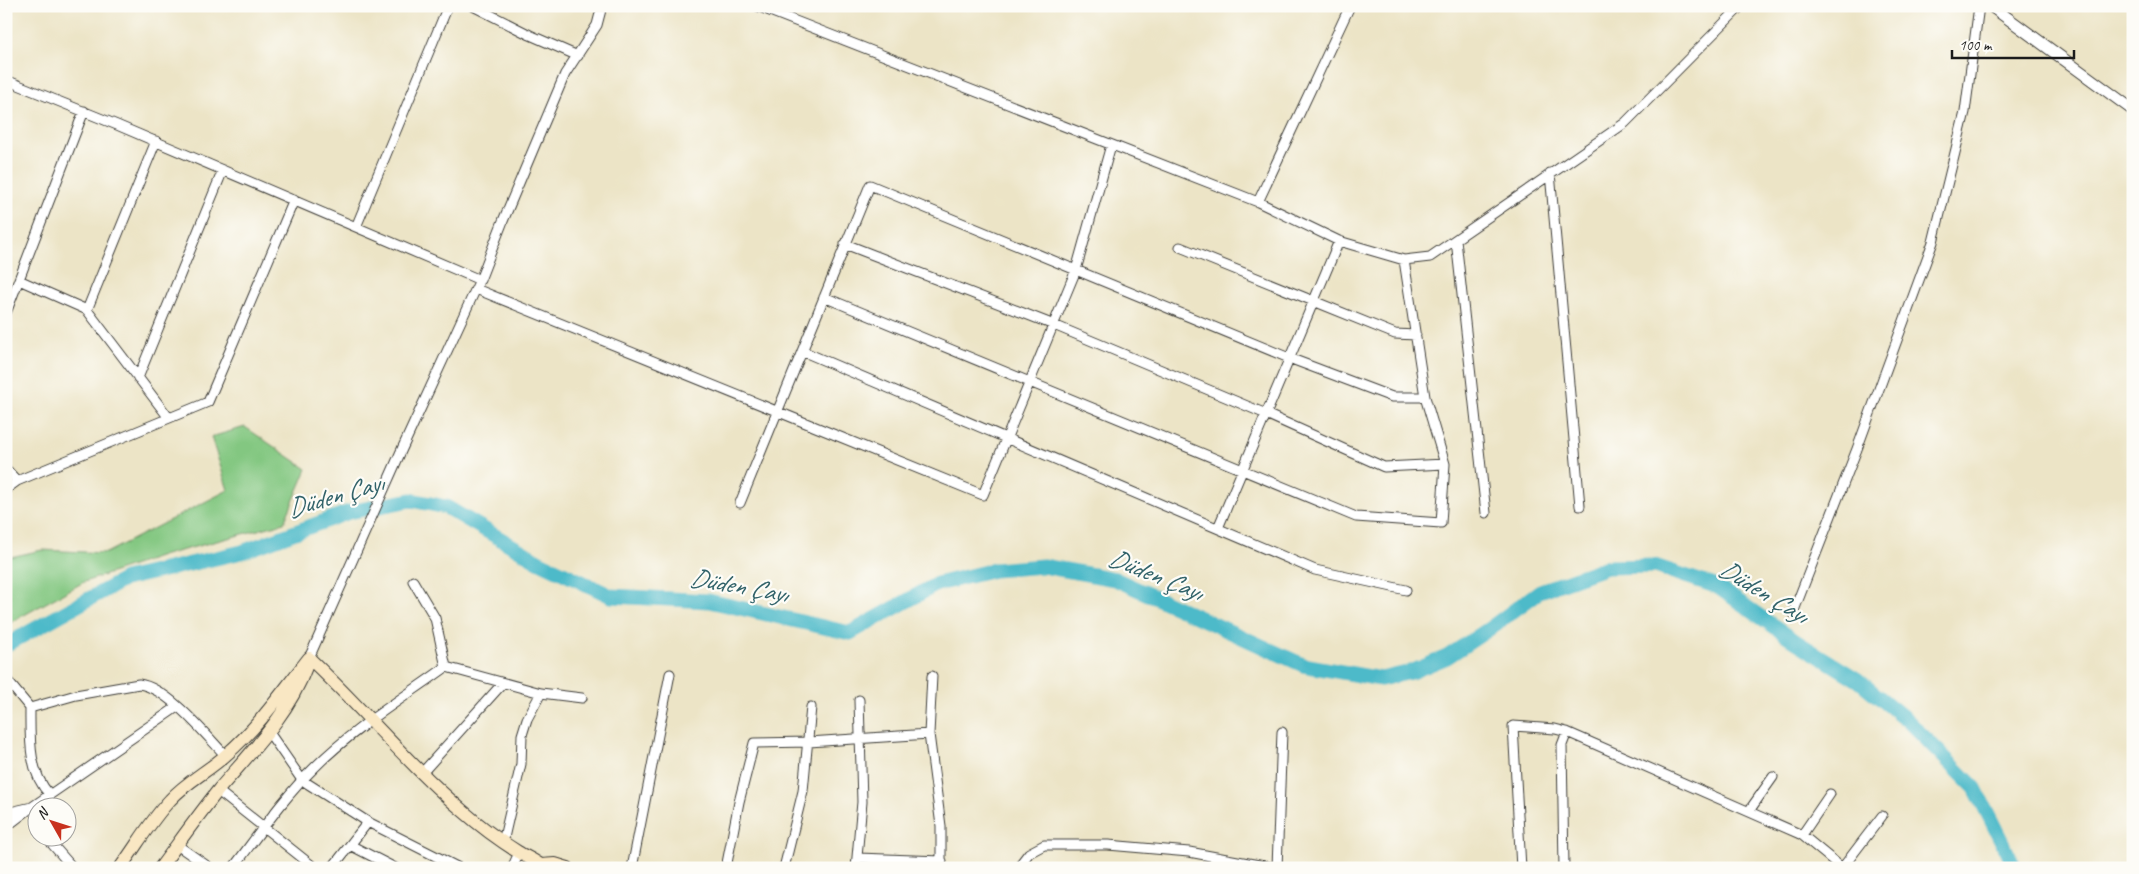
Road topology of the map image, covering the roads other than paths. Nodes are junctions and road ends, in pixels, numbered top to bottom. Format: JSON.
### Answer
{"nodes":[{"id":1,"x":448,"y":6,"type":"edge"},
{"id":2,"x":473,"y":6,"type":"edge"},
{"id":3,"x":602,"y":6,"type":"edge"},
{"id":4,"x":757,"y":6,"type":"edge"},
{"id":5,"x":1350,"y":6,"type":"edge"},
{"id":6,"x":1741,"y":6,"type":"edge"},
{"id":7,"x":1979,"y":6,"type":"edge"},
{"id":8,"x":1990,"y":6,"type":"edge"},
{"id":9,"x":578,"y":56,"type":"junction"},
{"id":10,"x":7,"y":84,"type":"edge"},
{"id":11,"x":2133,"y":110,"type":"edge"},
{"id":12,"x":84,"y":111,"type":"junction"},
{"id":13,"x":156,"y":141,"type":"junction"},
{"id":14,"x":1111,"y":145,"type":"junction"},
{"id":15,"x":223,"y":170,"type":"junction"},
{"id":16,"x":1550,"y":173,"type":"junction"},
{"id":17,"x":294,"y":200,"type":"junction"},
{"id":18,"x":1258,"y":202,"type":"junction"},
{"id":19,"x":356,"y":227,"type":"junction"},
{"id":20,"x":1456,"y":240,"type":"junction"},
{"id":21,"x":1339,"y":241,"type":"junction"},
{"id":22,"x":845,"y":244,"type":"junction"},
{"id":23,"x":1180,"y":247,"type":"dead end"},
{"id":24,"x":1404,"y":260,"type":"junction"},
{"id":25,"x":1076,"y":270,"type":"junction"},
{"id":26,"x":19,"y":280,"type":"junction"},
{"id":27,"x":478,"y":284,"type":"junction"},
{"id":28,"x":824,"y":296,"type":"junction"},
{"id":29,"x":1314,"y":300,"type":"junction"},
{"id":30,"x":87,"y":310,"type":"junction"},
{"id":31,"x":6,"y":313,"type":"edge"},
{"id":32,"x":1054,"y":325,"type":"junction"},
{"id":33,"x":1416,"y":335,"type":"junction"},
{"id":34,"x":802,"y":351,"type":"junction"},
{"id":35,"x":1289,"y":358,"type":"junction"},
{"id":36,"x":138,"y":378,"type":"junction"},
{"id":37,"x":1030,"y":382,"type":"junction"},
{"id":38,"x":1425,"y":397,"type":"junction"},
{"id":39,"x":777,"y":411,"type":"junction"},
{"id":40,"x":1266,"y":414,"type":"junction"},
{"id":41,"x":169,"y":418,"type":"junction"},
{"id":42,"x":1006,"y":438,"type":"junction"},
{"id":43,"x":1445,"y":464,"type":"junction"},
{"id":44,"x":6,"y":470,"type":"edge"},
{"id":45,"x":1242,"y":471,"type":"junction"},
{"id":46,"x":17,"y":481,"type":"junction"},
{"id":47,"x":6,"y":489,"type":"edge"},
{"id":48,"x":740,"y":503,"type":"dead end"},
{"id":49,"x":1580,"y":506,"type":"dead end"},
{"id":50,"x":1486,"y":513,"type":"dead end"},
{"id":51,"x":1218,"y":528,"type":"junction"},
{"id":52,"x":413,"y":581,"type":"dead end"},
{"id":53,"x":1406,"y":590,"type":"dead end"},
{"id":54,"x":1793,"y":613,"type":"dead end"},
{"id":55,"x":309,"y":658,"type":"junction"},
{"id":56,"x":446,"y":667,"type":"junction"},
{"id":57,"x":670,"y":674,"type":"dead end"},
{"id":58,"x":932,"y":676,"type":"dead end"},
{"id":59,"x":6,"y":678,"type":"edge"},
{"id":60,"x":503,"y":683,"type":"junction"},
{"id":61,"x":541,"y":693,"type":"junction"},
{"id":62,"x":582,"y":698,"type":"dead end"},
{"id":63,"x":859,"y":700,"type":"dead end"},
{"id":64,"x":177,"y":707,"type":"junction"},
{"id":65,"x":811,"y":707,"type":"dead end"},
{"id":66,"x":30,"y":708,"type":"junction"},
{"id":67,"x":370,"y":721,"type":"junction"},
{"id":68,"x":268,"y":731,"type":"junction"},
{"id":69,"x":1282,"y":732,"type":"dead end"},
{"id":70,"x":1567,"y":732,"type":"junction"},
{"id":71,"x":929,"y":734,"type":"junction"},
{"id":72,"x":860,"y":739,"type":"junction"},
{"id":73,"x":809,"y":742,"type":"junction"},
{"id":74,"x":226,"y":756,"type":"junction"},
{"id":75,"x":421,"y":774,"type":"junction"},
{"id":76,"x":1773,"y":777,"type":"dead end"},
{"id":77,"x":302,"y":780,"type":"junction"},
{"id":78,"x":218,"y":791,"type":"junction"},
{"id":79,"x":1830,"y":794,"type":"dead end"},
{"id":80,"x":50,"y":795,"type":"joint"},
{"id":81,"x":28,"y":811,"type":"edge"},
{"id":82,"x":1749,"y":811,"type":"junction"},
{"id":83,"x":6,"y":813,"type":"edge"},
{"id":84,"x":28,"y":815,"type":"edge"},
{"id":85,"x":1882,"y":816,"type":"dead end"},
{"id":86,"x":368,"y":822,"type":"junction"},
{"id":87,"x":264,"y":826,"type":"junction"},
{"id":88,"x":6,"y":828,"type":"edge"},
{"id":89,"x":1802,"y":835,"type":"junction"},
{"id":90,"x":503,"y":842,"type":"junction"},
{"id":91,"x":350,"y":844,"type":"junction"},
{"id":92,"x":177,"y":845,"type":"junction"},
{"id":93,"x":54,"y":846,"type":"edge"},
{"id":94,"x":519,"y":853,"type":"junction"},
{"id":95,"x":856,"y":863,"type":"edge"},
{"id":96,"x":942,"y":864,"type":"edge"},
{"id":97,"x":538,"y":866,"type":"edge"},
{"id":98,"x":73,"y":868,"type":"edge"},
{"id":99,"x":120,"y":868,"type":"edge"},
{"id":100,"x":160,"y":868,"type":"edge"},
{"id":101,"x":210,"y":868,"type":"edge"},
{"id":102,"x":233,"y":868,"type":"edge"},
{"id":103,"x":316,"y":868,"type":"edge"},
{"id":104,"x":332,"y":868,"type":"edge"},
{"id":105,"x":395,"y":868,"type":"edge"},
{"id":106,"x":458,"y":868,"type":"edge"},
{"id":107,"x":512,"y":868,"type":"edge"},
{"id":108,"x":568,"y":868,"type":"edge"},
{"id":109,"x":632,"y":868,"type":"edge"},
{"id":110,"x":726,"y":868,"type":"edge"},
{"id":111,"x":784,"y":868,"type":"edge"},
{"id":112,"x":1021,"y":868,"type":"edge"},
{"id":113,"x":1276,"y":868,"type":"edge"},
{"id":114,"x":1521,"y":868,"type":"edge"},
{"id":115,"x":1564,"y":868,"type":"edge"},
{"id":116,"x":1842,"y":868,"type":"edge"}],
"edges":[{"from":1,"to":19,"type":"street"},
{"from":2,"to":9,"type":"street"},
{"from":3,"to":9,"type":"street"},
{"from":4,"to":14,"type":"street"},
{"from":5,"to":18,"type":"street"},
{"from":6,"to":16,"type":"street"},
{"from":7,"to":54,"type":"street"},
{"from":8,"to":11,"type":"street"},
{"from":9,"to":27,"type":"street"},
{"from":10,"to":12,"type":"street"},
{"from":12,"to":13,"type":"street"},
{"from":12,"to":26,"type":"street"},
{"from":13,"to":15,"type":"street"},
{"from":13,"to":30,"type":"street"},
{"from":14,"to":18,"type":"street"},
{"from":14,"to":25,"type":"street"},
{"from":15,"to":17,"type":"street"},
{"from":15,"to":36,"type":"street"},
{"from":16,"to":20,"type":"street"},
{"from":16,"to":49,"type":"street"},
{"from":17,"to":19,"type":"street"},
{"from":17,"to":41,"type":"street"},
{"from":18,"to":21,"type":"street"},
{"from":19,"to":27,"type":"street"},
{"from":20,"to":24,"type":"street"},
{"from":20,"to":50,"type":"street"},
{"from":21,"to":24,"type":"street"},
{"from":21,"to":29,"type":"street"},
{"from":22,"to":25,"type":"street"},
{"from":22,"to":28,"type":"street"},
{"from":22,"to":32,"type":"street"},
{"from":23,"to":29,"type":"street"},
{"from":24,"to":33,"type":"street"},
{"from":25,"to":32,"type":"street"},
{"from":25,"to":35,"type":"street"},
{"from":26,"to":30,"type":"street"},
{"from":26,"to":31,"type":"street"},
{"from":27,"to":39,"type":"street"},
{"from":27,"to":55,"type":"street"},
{"from":28,"to":34,"type":"street"},
{"from":28,"to":37,"type":"street"},
{"from":29,"to":33,"type":"street"},
{"from":29,"to":35,"type":"street"},
{"from":30,"to":36,"type":"street"},
{"from":32,"to":37,"type":"street"},
{"from":32,"to":40,"type":"street"},
{"from":33,"to":38,"type":"street"},
{"from":34,"to":39,"type":"street"},
{"from":34,"to":42,"type":"street"},
{"from":35,"to":38,"type":"street"},
{"from":35,"to":40,"type":"street"},
{"from":36,"to":41,"type":"street"},
{"from":37,"to":42,"type":"street"},
{"from":37,"to":45,"type":"street"},
{"from":38,"to":43,"type":"street"},
{"from":39,"to":42,"type":"street"},
{"from":39,"to":48,"type":"street"},
{"from":40,"to":43,"type":"street"},
{"from":40,"to":45,"type":"street"},
{"from":41,"to":46,"type":"street"},
{"from":42,"to":51,"type":"street"},
{"from":43,"to":45,"type":"street"},
{"from":44,"to":46,"type":"street"},
{"from":45,"to":51,"type":"street"},
{"from":46,"to":47,"type":"street"},
{"from":51,"to":53,"type":"street"},
{"from":52,"to":56,"type":"street"},
{"from":55,"to":67,"type":"main road"},
{"from":55,"to":68,"type":"main road"},
{"from":55,"to":74,"type":"main road"},
{"from":56,"to":60,"type":"street"},
{"from":56,"to":67,"type":"street"},
{"from":57,"to":109,"type":"street"},
{"from":58,"to":71,"type":"street"},
{"from":59,"to":66,"type":"street"},
{"from":60,"to":61,"type":"street"},
{"from":60,"to":75,"type":"street"},
{"from":61,"to":62,"type":"street"},
{"from":61,"to":90,"type":"street"},
{"from":63,"to":72,"type":"street"},
{"from":64,"to":66,"type":"street"},
{"from":64,"to":74,"type":"street"},
{"from":64,"to":80,"type":"street"},
{"from":65,"to":73,"type":"street"},
{"from":66,"to":80,"type":"street"},
{"from":67,"to":75,"type":"main road"},
{"from":67,"to":77,"type":"street"},
{"from":68,"to":77,"type":"street"},
{"from":68,"to":78,"type":"main road"},
{"from":69,"to":113,"type":"street"},
{"from":70,"to":82,"type":"street"},
{"from":70,"to":114,"type":"street"},
{"from":70,"to":115,"type":"street"},
{"from":71,"to":72,"type":"street"},
{"from":71,"to":96,"type":"street"},
{"from":72,"to":73,"type":"street"},
{"from":72,"to":95,"type":"street"},
{"from":73,"to":110,"type":"street"},
{"from":73,"to":111,"type":"street"},
{"from":74,"to":99,"type":"main road"},
{"from":75,"to":90,"type":"main road"},
{"from":76,"to":82,"type":"street"},
{"from":77,"to":86,"type":"street"},
{"from":77,"to":87,"type":"street"},
{"from":78,"to":87,"type":"street"},
{"from":78,"to":92,"type":"main road"},
{"from":79,"to":89,"type":"street"},
{"from":81,"to":83,"type":"street"},
{"from":82,"to":89,"type":"street"},
{"from":84,"to":88,"type":"street"},
{"from":85,"to":116,"type":"street"},
{"from":86,"to":91,"type":"street"},
{"from":86,"to":106,"type":"street"},
{"from":87,"to":102,"type":"street"},
{"from":87,"to":103,"type":"street"},
{"from":89,"to":116,"type":"street"},
{"from":90,"to":94,"type":"main road"},
{"from":91,"to":104,"type":"street"},
{"from":91,"to":105,"type":"street"},
{"from":92,"to":100,"type":"main road"},
{"from":92,"to":101,"type":"street"},
{"from":93,"to":98,"type":"street"},
{"from":94,"to":97,"type":"main road"},
{"from":94,"to":107,"type":"street"},
{"from":95,"to":96,"type":"street"},
{"from":97,"to":108,"type":"main road"},
{"from":112,"to":113,"type":"street"}]}
